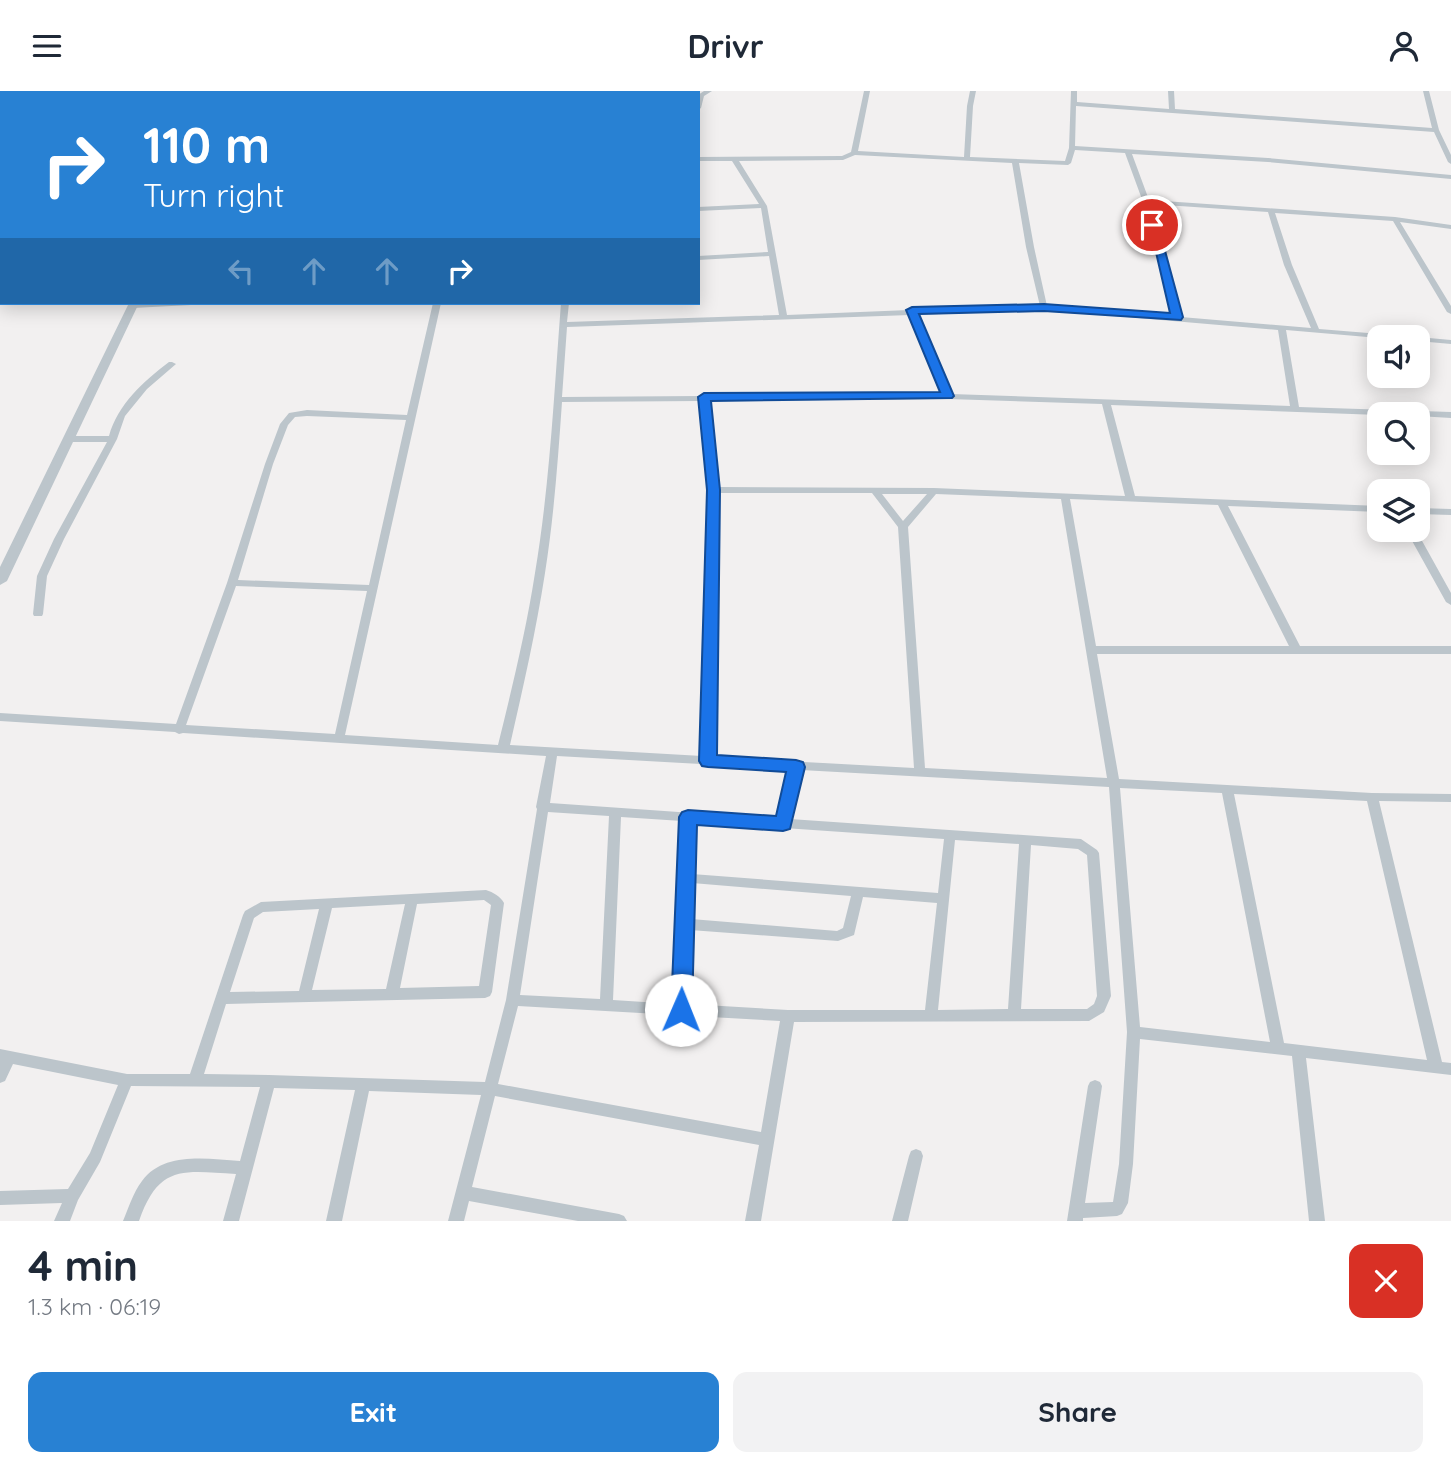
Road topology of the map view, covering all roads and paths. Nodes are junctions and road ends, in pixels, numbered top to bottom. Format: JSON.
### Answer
{"nodes":[{"id":1,"x":395,"y":91,"type":"edge"},
{"id":2,"x":438,"y":91,"type":"edge"},
{"id":3,"x":867,"y":91,"type":"edge"},
{"id":4,"x":973,"y":91,"type":"edge"},
{"id":5,"x":1074,"y":91,"type":"edge"},
{"id":6,"x":1171,"y":91,"type":"edge"},
{"id":7,"x":1426,"y":91,"type":"edge"},
{"id":8,"x":1075,"y":104,"type":"junction"},
{"id":9,"x":1172,"y":110,"type":"junction"},
{"id":10,"x":1436,"y":130,"type":"junction"},
{"id":11,"x":1072,"y":148,"type":"junction"},
{"id":12,"x":1128,"y":152,"type":"junction"},
{"id":13,"x":854,"y":153,"type":"junction"},
{"id":14,"x":967,"y":157,"type":"junction"},
{"id":15,"x":700,"y":159,"type":"edge"},
{"id":16,"x":735,"y":160,"type":"junction"},
{"id":17,"x":1016,"y":161,"type":"junction"},
{"id":18,"x":1451,"y":162,"type":"edge"},
{"id":19,"x":1451,"y":177,"type":"edge"},
{"id":20,"x":1146,"y":202,"type":"junction"},
{"id":21,"x":764,"y":206,"type":"junction"},
{"id":22,"x":700,"y":209,"type":"edge"},
{"id":23,"x":1271,"y":209,"type":"junction"},
{"id":24,"x":1395,"y":219,"type":"junction"},
{"id":25,"x":1451,"y":227,"type":"edge"},
{"id":26,"x":772,"y":254,"type":"junction"},
{"id":27,"x":700,"y":258,"type":"edge"},
{"id":28,"x":134,"y":305,"type":"edge"},
{"id":29,"x":437,"y":305,"type":"edge"},
{"id":30,"x":565,"y":305,"type":"edge"},
{"id":31,"x":1044,"y":308,"type":"junction"},
{"id":32,"x":912,"y":310,"type":"junction"},
{"id":33,"x":1451,"y":312,"type":"edge"},
{"id":34,"x":783,"y":315,"type":"junction"},
{"id":35,"x":1177,"y":317,"type":"junction"},
{"id":36,"x":563,"y":325,"type":"junction"},
{"id":37,"x":1281,"y":327,"type":"junction"},
{"id":38,"x":1316,"y":330,"type":"junction"},
{"id":39,"x":1367,"y":335,"type":"edge"},
{"id":40,"x":1430,"y":340,"type":"edge"},
{"id":41,"x":1451,"y":342,"type":"edge"},
{"id":42,"x":172,"y":364,"type":"dead end"},
{"id":43,"x":948,"y":396,"type":"junction"},
{"id":44,"x":704,"y":397,"type":"junction"},
{"id":45,"x":557,"y":400,"type":"junction"},
{"id":46,"x":1106,"y":402,"type":"junction"},
{"id":47,"x":1294,"y":409,"type":"junction"},
{"id":48,"x":1451,"y":415,"type":"edge"},
{"id":49,"x":411,"y":418,"type":"junction"},
{"id":50,"x":69,"y":439,"type":"junction"},
{"id":51,"x":113,"y":439,"type":"junction"},
{"id":52,"x":713,"y":490,"type":"junction"},
{"id":53,"x":934,"y":491,"type":"junction"},
{"id":54,"x":876,"y":492,"type":"junction"},
{"id":55,"x":1065,"y":498,"type":"junction"},
{"id":56,"x":1131,"y":500,"type":"junction"},
{"id":57,"x":1222,"y":502,"type":"junction"},
{"id":58,"x":1367,"y":508,"type":"edge"},
{"id":59,"x":1430,"y":511,"type":"edge"},
{"id":60,"x":1451,"y":512,"type":"edge"},
{"id":61,"x":903,"y":527,"type":"junction"},
{"id":62,"x":1418,"y":542,"type":"edge"},
{"id":63,"x":0,"y":581,"type":"edge"},
{"id":64,"x":232,"y":583,"type":"junction"},
{"id":65,"x":373,"y":588,"type":"junction"},
{"id":66,"x":1451,"y":601,"type":"edge"},
{"id":67,"x":38,"y":614,"type":"dead end"},
{"id":68,"x":1091,"y":650,"type":"junction"},
{"id":69,"x":1451,"y":650,"type":"edge"},
{"id":70,"x":1297,"y":651,"type":"junction"},
{"id":71,"x":0,"y":717,"type":"edge"},
{"id":72,"x":178,"y":730,"type":"junction"},
{"id":73,"x":339,"y":739,"type":"junction"},
{"id":74,"x":503,"y":749,"type":"junction"},
{"id":75,"x":552,"y":752,"type":"junction"},
{"id":76,"x":708,"y":761,"type":"junction"},
{"id":77,"x":796,"y":767,"type":"junction"},
{"id":78,"x":920,"y":773,"type":"junction"},
{"id":79,"x":1114,"y":783,"type":"junction"},
{"id":80,"x":1227,"y":789,"type":"junction"},
{"id":81,"x":1372,"y":797,"type":"junction"},
{"id":82,"x":1451,"y":798,"type":"edge"},
{"id":83,"x":542,"y":807,"type":"junction"},
{"id":84,"x":615,"y":811,"type":"junction"},
{"id":85,"x":688,"y":817,"type":"junction"},
{"id":86,"x":783,"y":824,"type":"junction"},
{"id":87,"x":950,"y":835,"type":"junction"},
{"id":88,"x":1026,"y":839,"type":"junction"},
{"id":89,"x":686,"y":878,"type":"junction"},
{"id":90,"x":858,"y":891,"type":"junction"},
{"id":91,"x":943,"y":898,"type":"junction"},
{"id":92,"x":412,"y":900,"type":"junction"},
{"id":93,"x":327,"y":904,"type":"junction"},
{"id":94,"x":683,"y":924,"type":"junction"},
{"id":95,"x":392,"y":993,"type":"junction"},
{"id":96,"x":304,"y":995,"type":"junction"},
{"id":97,"x":222,"y":998,"type":"junction"},
{"id":98,"x":513,"y":1000,"type":"junction"},
{"id":99,"x":606,"y":1003,"type":"junction"},
{"id":100,"x":681,"y":1010,"type":"junction"},
{"id":101,"x":931,"y":1015,"type":"junction"},
{"id":102,"x":1014,"y":1015,"type":"junction"},
{"id":103,"x":788,"y":1016,"type":"junction"},
{"id":104,"x":1135,"y":1033,"type":"junction"},
{"id":105,"x":1278,"y":1049,"type":"junction"},
{"id":106,"x":1298,"y":1052,"type":"junction"},
{"id":107,"x":4,"y":1056,"type":"edge"},
{"id":108,"x":1436,"y":1067,"type":"junction"},
{"id":109,"x":1451,"y":1069,"type":"edge"},
{"id":110,"x":0,"y":1077,"type":"edge"},
{"id":111,"x":195,"y":1079,"type":"junction"},
{"id":112,"x":127,"y":1080,"type":"junction"},
{"id":113,"x":269,"y":1080,"type":"junction"},
{"id":114,"x":363,"y":1084,"type":"junction"},
{"id":115,"x":1095,"y":1086,"type":"dead end"},
{"id":116,"x":491,"y":1089,"type":"junction"},
{"id":117,"x":768,"y":1140,"type":"junction"},
{"id":118,"x":916,"y":1156,"type":"dead end"},
{"id":119,"x":246,"y":1168,"type":"junction"},
{"id":120,"x":464,"y":1193,"type":"junction"},
{"id":121,"x":72,"y":1196,"type":"junction"},
{"id":122,"x":0,"y":1198,"type":"edge"},
{"id":123,"x":1075,"y":1216,"type":"edge"},
{"id":124,"x":62,"y":1221,"type":"edge"},
{"id":125,"x":131,"y":1221,"type":"edge"},
{"id":126,"x":231,"y":1221,"type":"edge"},
{"id":127,"x":334,"y":1221,"type":"edge"},
{"id":128,"x":456,"y":1221,"type":"edge"},
{"id":129,"x":620,"y":1221,"type":"edge"},
{"id":130,"x":753,"y":1221,"type":"edge"},
{"id":131,"x":901,"y":1221,"type":"edge"},
{"id":132,"x":1317,"y":1221,"type":"edge"}],
"edges":[{"from":1,"to":2,"type":"street"},
{"from":3,"to":13,"type":"street"},
{"from":4,"to":14,"type":"street"},
{"from":5,"to":8,"type":"street"},
{"from":6,"to":9,"type":"street"},
{"from":7,"to":10,"type":"street"},
{"from":8,"to":9,"type":"street"},
{"from":8,"to":11,"type":"street"},
{"from":9,"to":10,"type":"street"},
{"from":10,"to":18,"type":"street"},
{"from":11,"to":12,"type":"street"},
{"from":11,"to":17,"type":"street"},
{"from":12,"to":19,"type":"street"},
{"from":12,"to":20,"type":"street"},
{"from":13,"to":14,"type":"street"},
{"from":13,"to":16,"type":"street"},
{"from":14,"to":17,"type":"street"},
{"from":15,"to":16,"type":"street"},
{"from":16,"to":21,"type":"street"},
{"from":17,"to":31,"type":"street"},
{"from":20,"to":23,"type":"street"},
{"from":20,"to":35,"type":"street"},
{"from":21,"to":22,"type":"street"},
{"from":21,"to":26,"type":"street"},
{"from":23,"to":24,"type":"street"},
{"from":23,"to":38,"type":"street"},
{"from":24,"to":25,"type":"street"},
{"from":24,"to":33,"type":"street"},
{"from":26,"to":27,"type":"street"},
{"from":26,"to":34,"type":"street"},
{"from":28,"to":50,"type":"street"},
{"from":29,"to":49,"type":"street"},
{"from":30,"to":36,"type":"street"},
{"from":31,"to":32,"type":"street"},
{"from":31,"to":35,"type":"street"},
{"from":32,"to":34,"type":"street"},
{"from":32,"to":43,"type":"street"},
{"from":34,"to":36,"type":"street"},
{"from":35,"to":37,"type":"street"},
{"from":36,"to":45,"type":"street"},
{"from":37,"to":38,"type":"street"},
{"from":37,"to":47,"type":"street"},
{"from":38,"to":39,"type":"street"},
{"from":40,"to":41,"type":"street"},
{"from":42,"to":51,"type":"street"},
{"from":43,"to":44,"type":"street"},
{"from":43,"to":46,"type":"street"},
{"from":44,"to":45,"type":"street"},
{"from":44,"to":52,"type":"street"},
{"from":45,"to":74,"type":"street"},
{"from":46,"to":47,"type":"street"},
{"from":46,"to":56,"type":"street"},
{"from":47,"to":48,"type":"street"},
{"from":49,"to":64,"type":"street"},
{"from":49,"to":65,"type":"street"},
{"from":50,"to":51,"type":"street"},
{"from":50,"to":63,"type":"street"},
{"from":51,"to":67,"type":"street"},
{"from":52,"to":54,"type":"street"},
{"from":52,"to":76,"type":"street"},
{"from":53,"to":54,"type":"street"},
{"from":53,"to":55,"type":"street"},
{"from":53,"to":61,"type":"street"},
{"from":54,"to":61,"type":"street"},
{"from":55,"to":56,"type":"street"},
{"from":55,"to":68,"type":"street"},
{"from":56,"to":57,"type":"street"},
{"from":57,"to":58,"type":"street"},
{"from":57,"to":70,"type":"street"},
{"from":59,"to":60,"type":"street"},
{"from":61,"to":78,"type":"street"},
{"from":62,"to":66,"type":"street"},
{"from":64,"to":65,"type":"street"},
{"from":64,"to":72,"type":"street"},
{"from":65,"to":73,"type":"street"},
{"from":68,"to":70,"type":"street"},
{"from":68,"to":79,"type":"street"},
{"from":69,"to":70,"type":"street"},
{"from":71,"to":72,"type":"street"},
{"from":72,"to":73,"type":"street"},
{"from":73,"to":74,"type":"street"},
{"from":74,"to":75,"type":"street"},
{"from":75,"to":76,"type":"street"},
{"from":75,"to":83,"type":"street"},
{"from":76,"to":77,"type":"street"},
{"from":77,"to":78,"type":"street"},
{"from":77,"to":86,"type":"street"},
{"from":78,"to":79,"type":"street"},
{"from":79,"to":80,"type":"street"},
{"from":79,"to":104,"type":"street"},
{"from":80,"to":81,"type":"street"},
{"from":80,"to":105,"type":"street"},
{"from":81,"to":82,"type":"street"},
{"from":81,"to":108,"type":"street"},
{"from":83,"to":84,"type":"street"},
{"from":83,"to":98,"type":"street"},
{"from":84,"to":85,"type":"street"},
{"from":84,"to":99,"type":"street"},
{"from":85,"to":86,"type":"street"},
{"from":85,"to":89,"type":"street"},
{"from":86,"to":87,"type":"street"},
{"from":87,"to":88,"type":"street"},
{"from":87,"to":91,"type":"street"},
{"from":88,"to":102,"type":"street"},
{"from":88,"to":102,"type":"street"},
{"from":89,"to":90,"type":"street"},
{"from":89,"to":94,"type":"street"},
{"from":90,"to":91,"type":"street"},
{"from":90,"to":94,"type":"street"},
{"from":91,"to":101,"type":"street"},
{"from":92,"to":93,"type":"street"},
{"from":92,"to":95,"type":"street"},
{"from":92,"to":95,"type":"street"},
{"from":93,"to":96,"type":"street"},
{"from":93,"to":97,"type":"street"},
{"from":94,"to":100,"type":"street"},
{"from":95,"to":96,"type":"street"},
{"from":96,"to":97,"type":"street"},
{"from":97,"to":111,"type":"street"},
{"from":98,"to":99,"type":"street"},
{"from":98,"to":116,"type":"street"},
{"from":99,"to":100,"type":"street"},
{"from":100,"to":103,"type":"street"},
{"from":101,"to":102,"type":"street"},
{"from":101,"to":103,"type":"street"},
{"from":103,"to":117,"type":"street"},
{"from":104,"to":105,"type":"street"},
{"from":104,"to":123,"type":"street"},
{"from":105,"to":106,"type":"street"},
{"from":106,"to":108,"type":"street"},
{"from":106,"to":132,"type":"street"},
{"from":107,"to":110,"type":"street"},
{"from":107,"to":112,"type":"street"},
{"from":108,"to":109,"type":"street"},
{"from":111,"to":112,"type":"street"},
{"from":111,"to":113,"type":"street"},
{"from":112,"to":121,"type":"street"},
{"from":113,"to":114,"type":"street"},
{"from":113,"to":119,"type":"street"},
{"from":114,"to":116,"type":"street"},
{"from":114,"to":127,"type":"street"},
{"from":115,"to":123,"type":"street"},
{"from":116,"to":117,"type":"street"},
{"from":116,"to":120,"type":"street"},
{"from":117,"to":130,"type":"street"},
{"from":118,"to":131,"type":"street"},
{"from":119,"to":125,"type":"street"},
{"from":119,"to":126,"type":"street"},
{"from":120,"to":128,"type":"street"},
{"from":120,"to":129,"type":"street"},
{"from":121,"to":122,"type":"street"},
{"from":121,"to":124,"type":"street"}]}
